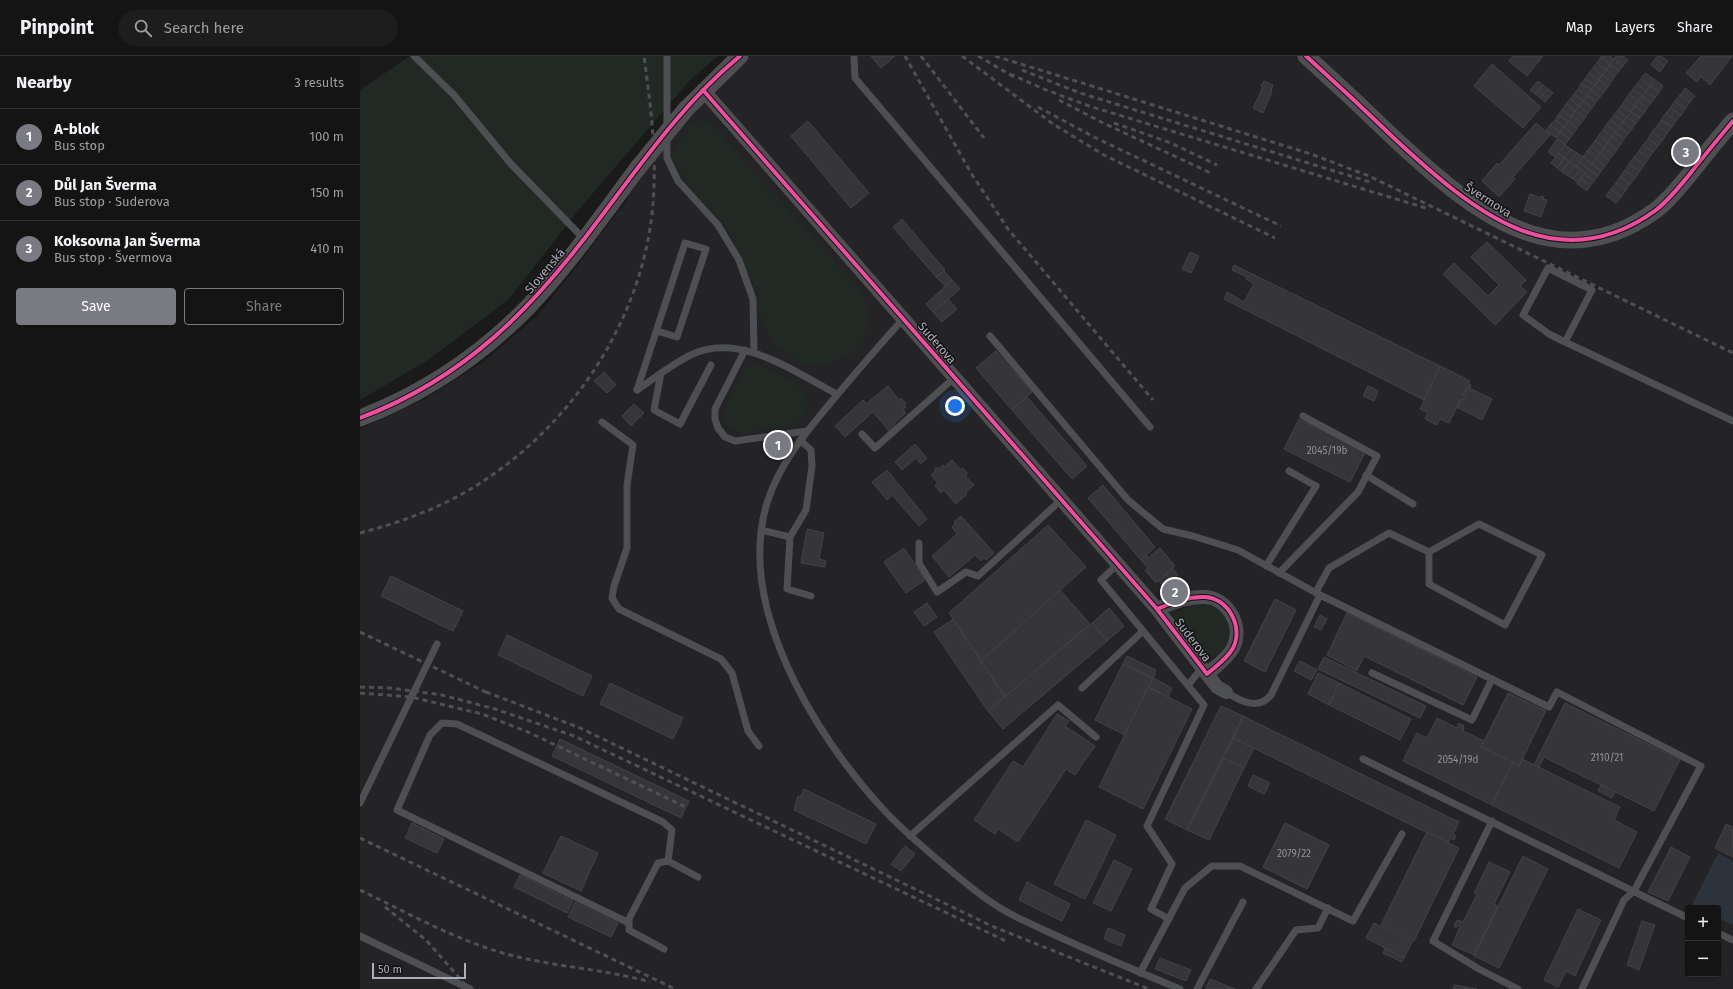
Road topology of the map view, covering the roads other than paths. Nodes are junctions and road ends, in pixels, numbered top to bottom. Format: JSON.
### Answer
{"nodes":[{"id":1,"x":414,"y":56,"type":"edge"},
{"id":2,"x":666,"y":56,"type":"edge"},
{"id":3,"x":740,"y":56,"type":"edge"},
{"id":4,"x":854,"y":56,"type":"edge"},
{"id":5,"x":1306,"y":56,"type":"edge"},
{"id":6,"x":703,"y":90,"type":"junction"},
{"id":7,"x":1733,"y":121,"type":"edge"},
{"id":8,"x":584,"y":240,"type":"junction"},
{"id":9,"x":903,"y":319,"type":"junction"},
{"id":10,"x":657,"y":331,"type":"junction"},
{"id":11,"x":990,"y":336,"type":"dead end"},
{"id":12,"x":1565,"y":342,"type":"junction"},
{"id":13,"x":745,"y":350,"type":"junction"},
{"id":14,"x":754,"y":352,"type":"junction"},
{"id":15,"x":711,"y":365,"type":"dead end"},
{"id":16,"x":661,"y":373,"type":"junction"},
{"id":17,"x":954,"y":378,"type":"junction"},
{"id":18,"x":837,"y":394,"type":"junction"},
{"id":19,"x":1302,"y":416,"type":"dead end"},
{"id":20,"x":360,"y":418,"type":"edge"},
{"id":21,"x":1733,"y":421,"type":"edge"},
{"id":22,"x":602,"y":422,"type":"dead end"},
{"id":23,"x":1150,"y":427,"type":"dead end"},
{"id":24,"x":807,"y":431,"type":"junction"},
{"id":25,"x":862,"y":434,"type":"dead end"},
{"id":26,"x":800,"y":440,"type":"junction"},
{"id":27,"x":1289,"y":471,"type":"dead end"},
{"id":28,"x":1366,"y":475,"type":"junction"},
{"id":29,"x":1061,"y":500,"type":"junction"},
{"id":30,"x":1413,"y":504,"type":"dead end"},
{"id":31,"x":761,"y":530,"type":"junction"},
{"id":32,"x":790,"y":536,"type":"junction"},
{"id":33,"x":920,"y":543,"type":"dead end"},
{"id":34,"x":1429,"y":552,"type":"junction"},
{"id":35,"x":1118,"y":564,"type":"junction"},
{"id":36,"x":1266,"y":566,"type":"junction"},
{"id":37,"x":1280,"y":573,"type":"junction"},
{"id":38,"x":1318,"y":594,"type":"junction"},
{"id":39,"x":811,"y":596,"type":"dead end"},
{"id":40,"x":1157,"y":609,"type":"junction"},
{"id":41,"x":1143,"y":631,"type":"junction"},
{"id":42,"x":437,"y":644,"type":"dead end"},
{"id":43,"x":1204,"y":671,"type":"junction"},
{"id":44,"x":1372,"y":672,"type":"dead end"},
{"id":45,"x":1492,"y":679,"type":"junction"},
{"id":46,"x":1188,"y":685,"type":"junction"},
{"id":47,"x":1082,"y":688,"type":"dead end"},
{"id":48,"x":1226,"y":692,"type":"joint"},
{"id":49,"x":1096,"y":737,"type":"dead end"},
{"id":50,"x":759,"y":746,"type":"dead end"},
{"id":51,"x":1362,"y":758,"type":"dead end"},
{"id":52,"x":360,"y":803,"type":"edge"},
{"id":53,"x":1492,"y":822,"type":"junction"},
{"id":54,"x":1402,"y":834,"type":"dead end"},
{"id":55,"x":910,"y":836,"type":"junction"},
{"id":56,"x":668,"y":861,"type":"junction"},
{"id":57,"x":698,"y":876,"type":"dead end"},
{"id":58,"x":1634,"y":891,"type":"junction"},
{"id":59,"x":1243,"y":902,"type":"dead end"},
{"id":60,"x":1328,"y":908,"type":"junction"},
{"id":61,"x":1685,"y":916,"type":"edge"},
{"id":62,"x":1169,"y":919,"type":"junction"},
{"id":63,"x":629,"y":923,"type":"junction"},
{"id":64,"x":1721,"y":934,"type":"edge"},
{"id":65,"x":360,"y":936,"type":"edge"},
{"id":66,"x":1733,"y":940,"type":"edge"},
{"id":67,"x":664,"y":949,"type":"dead end"},
{"id":68,"x":1140,"y":973,"type":"junction"},
{"id":69,"x":470,"y":989,"type":"edge"},
{"id":70,"x":1180,"y":989,"type":"edge"},
{"id":71,"x":1198,"y":989,"type":"edge"},
{"id":72,"x":1256,"y":989,"type":"edge"},
{"id":73,"x":1518,"y":989,"type":"edge"},
{"id":74,"x":1582,"y":989,"type":"edge"}],
"edges":[{"from":1,"to":8,"type":"lane"},
{"from":2,"to":14,"type":"lane"},
{"from":3,"to":6,"type":"street"},
{"from":4,"to":23,"type":"lane"},
{"from":5,"to":7,"type":"street","name":"Švermova"},
{"from":6,"to":8,"type":"street","name":"Slovenská","bridge":true},
{"from":6,"to":9,"type":"street","name":"Suderova"},
{"from":8,"to":20,"type":"street","name":"Slovenská"},
{"from":9,"to":17,"type":"street","name":"Suderova"},
{"from":9,"to":18,"type":"lane"},
{"from":10,"to":10,"type":"lane"},
{"from":10,"to":16,"type":"lane"},
{"from":11,"to":36,"type":"lane"},
{"from":12,"to":12,"type":"lane"},
{"from":12,"to":21,"type":"lane"},
{"from":13,"to":14,"type":"lane"},
{"from":13,"to":16,"type":"lane"},
{"from":13,"to":24,"type":"lane"},
{"from":14,"to":18,"type":"lane"},
{"from":15,"to":16,"type":"lane"},
{"from":17,"to":25,"type":"lane"},
{"from":17,"to":29,"type":"street","name":"Suderova"},
{"from":18,"to":24,"type":"lane"},
{"from":19,"to":28,"type":"lane"},
{"from":22,"to":50,"type":"lane"},
{"from":24,"to":26,"type":"lane"},
{"from":26,"to":31,"type":"lane"},
{"from":26,"to":32,"type":"lane"},
{"from":27,"to":36,"type":"lane"},
{"from":28,"to":30,"type":"lane"},
{"from":28,"to":37,"type":"lane"},
{"from":29,"to":33,"type":"lane"},
{"from":29,"to":35,"type":"street","name":"Suderova"},
{"from":31,"to":32,"type":"lane"},
{"from":31,"to":55,"type":"lane"},
{"from":32,"to":39,"type":"lane"},
{"from":34,"to":34,"type":"lane"},
{"from":34,"to":38,"type":"lane"},
{"from":35,"to":40,"type":"street","name":"Suderova"},
{"from":35,"to":41,"type":"lane"},
{"from":36,"to":37,"type":"lane"},
{"from":37,"to":38,"type":"lane"},
{"from":38,"to":45,"type":"lane"},
{"from":38,"to":48,"type":"lane"},
{"from":40,"to":43,"type":"street","name":"Suderova"},
{"from":40,"to":43,"type":"street","name":"Suderova"},
{"from":41,"to":46,"type":"lane"},
{"from":41,"to":47,"type":"lane"},
{"from":42,"to":52,"type":"lane"},
{"from":43,"to":46,"type":"lane"},
{"from":43,"to":48,"type":"street","name":"Suderova"},
{"from":44,"to":45,"type":"lane"},
{"from":45,"to":58,"type":"lane"},
{"from":46,"to":62,"type":"lane"},
{"from":49,"to":55,"type":"lane"},
{"from":51,"to":53,"type":"lane"},
{"from":53,"to":58,"type":"lane"},
{"from":53,"to":73,"type":"lane"},
{"from":54,"to":60,"type":"lane"},
{"from":55,"to":68,"type":"lane"},
{"from":56,"to":57,"type":"lane"},
{"from":56,"to":63,"type":"lane"},
{"from":56,"to":63,"type":"lane"},
{"from":58,"to":61,"type":"lane"},
{"from":58,"to":74,"type":"lane"},
{"from":59,"to":71,"type":"lane"},
{"from":60,"to":62,"type":"lane"},
{"from":60,"to":72,"type":"lane"},
{"from":62,"to":68,"type":"lane"},
{"from":63,"to":67,"type":"lane"},
{"from":64,"to":66,"type":"lane"},
{"from":65,"to":69,"type":"lane"},
{"from":68,"to":70,"type":"lane"}]}
